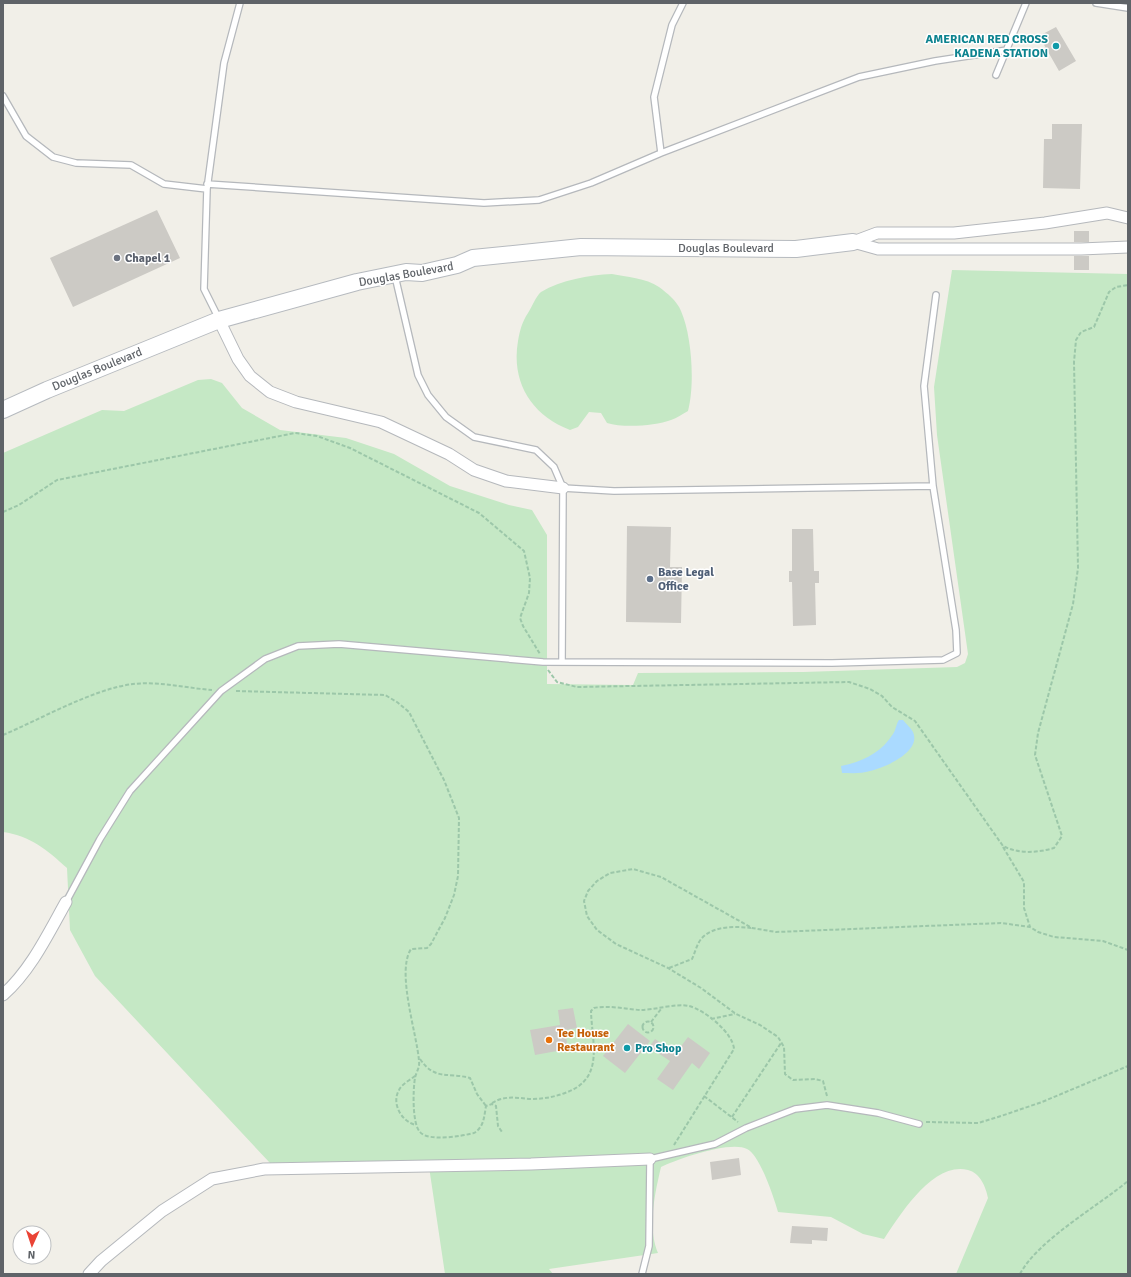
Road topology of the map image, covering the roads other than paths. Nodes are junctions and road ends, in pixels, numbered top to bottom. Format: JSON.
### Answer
{"nodes":[{"id":1,"x":240,"y":3,"type":"edge"},
{"id":2,"x":683,"y":3,"type":"edge"},
{"id":3,"x":1026,"y":3,"type":"edge"},
{"id":4,"x":1096,"y":3,"type":"edge"},
{"id":5,"x":1128,"y":8,"type":"edge"},
{"id":6,"x":1007,"y":50,"type":"junction"},
{"id":7,"x":996,"y":75,"type":"dead end"},
{"id":8,"x":3,"y":96,"type":"edge"},
{"id":9,"x":660,"y":153,"type":"junction"},
{"id":10,"x":207,"y":187,"type":"junction"},
{"id":11,"x":1128,"y":218,"type":"edge"},
{"id":12,"x":853,"y":242,"type":"junction"},
{"id":13,"x":1128,"y":247,"type":"edge"},
{"id":14,"x":395,"y":274,"type":"junction"},
{"id":15,"x":936,"y":295,"type":"dead end"},
{"id":16,"x":219,"y":320,"type":"junction"},
{"id":17,"x":3,"y":410,"type":"edge"},
{"id":18,"x":933,"y":486,"type":"junction"},
{"id":19,"x":563,"y":488,"type":"junction"},
{"id":20,"x":562,"y":662,"type":"junction"},
{"id":21,"x":66,"y":902,"type":"joint"},
{"id":22,"x":3,"y":995,"type":"edge"},
{"id":23,"x":919,"y":1124,"type":"road end"},
{"id":24,"x":650,"y":1158,"type":"junction"},
{"id":25,"x":89,"y":1274,"type":"edge"},
{"id":26,"x":642,"y":1274,"type":"edge"}],
"edges":[{"from":1,"to":10,"type":"lane"},
{"from":2,"to":9,"type":"lane"},
{"from":3,"to":6,"type":"lane"},
{"from":4,"to":5,"type":"lane"},
{"from":6,"to":7,"type":"lane"},
{"from":6,"to":9,"type":"lane"},
{"from":8,"to":10,"type":"lane"},
{"from":9,"to":10,"type":"lane"},
{"from":10,"to":16,"type":"lane"},
{"from":11,"to":12,"type":"street"},
{"from":12,"to":13,"type":"street"},
{"from":12,"to":14,"type":"street","name":"Douglas Boulevard"},
{"from":14,"to":16,"type":"street","name":"Douglas Boulevard"},
{"from":14,"to":19,"type":"lane"},
{"from":15,"to":18,"type":"lane"},
{"from":16,"to":17,"type":"street","name":"Douglas Boulevard"},
{"from":16,"to":19,"type":"street"},
{"from":18,"to":19,"type":"lane"},
{"from":18,"to":20,"type":"lane"},
{"from":19,"to":20,"type":"lane"},
{"from":20,"to":21,"type":"lane"},
{"from":21,"to":22,"type":"street"},
{"from":23,"to":24,"type":"lane"},
{"from":24,"to":25,"type":"street"},
{"from":24,"to":26,"type":"lane"}]}
